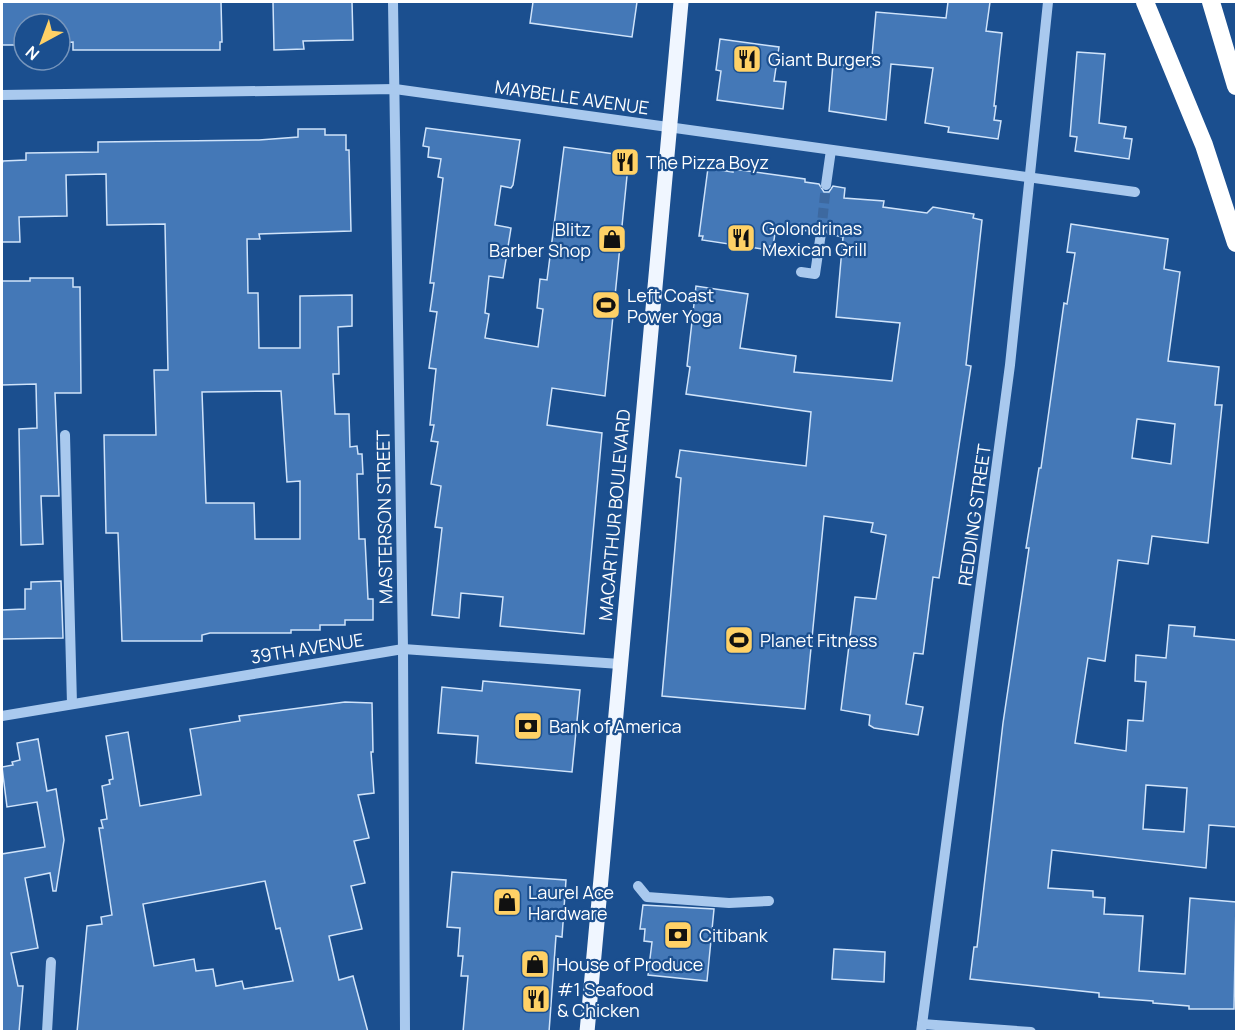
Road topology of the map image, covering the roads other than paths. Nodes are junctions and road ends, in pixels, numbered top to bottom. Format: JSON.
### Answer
{"nodes":[{"id":1,"x":393,"y":2,"type":"edge"},
{"id":2,"x":681,"y":2,"type":"edge"},
{"id":3,"x":1048,"y":2,"type":"edge"},
{"id":4,"x":1144,"y":2,"type":"edge"},
{"id":5,"x":1211,"y":2,"type":"edge"},
{"id":6,"x":1236,"y":86,"type":"edge"},
{"id":7,"x":395,"y":89,"type":"junction"},
{"id":8,"x":2,"y":95,"type":"edge"},
{"id":9,"x":669,"y":127,"type":"junction"},
{"id":10,"x":831,"y":150,"type":"junction"},
{"id":11,"x":1029,"y":178,"type":"junction"},
{"id":12,"x":826,"y":185,"type":"tunnel mouth"},
{"id":13,"x":1135,"y":192,"type":"dead end"},
{"id":14,"x":821,"y":233,"type":"tunnel mouth"},
{"id":15,"x":1236,"y":243,"type":"edge"},
{"id":16,"x":801,"y":272,"type":"dead end"},
{"id":17,"x":64,"y":435,"type":"dead end"},
{"id":18,"x":402,"y":649,"type":"junction"},
{"id":19,"x":620,"y":664,"type":"junction"},
{"id":20,"x":72,"y":704,"type":"junction"},
{"id":21,"x":2,"y":716,"type":"edge"},
{"id":22,"x":638,"y":886,"type":"dead end"},
{"id":23,"x":769,"y":901,"type":"dead end"},
{"id":24,"x":51,"y":962,"type":"dead end"},
{"id":25,"x":922,"y":1028,"type":"edge"},
{"id":26,"x":47,"y":1032,"type":"edge"},
{"id":27,"x":405,"y":1032,"type":"edge"},
{"id":28,"x":587,"y":1032,"type":"edge"},
{"id":29,"x":1031,"y":1032,"type":"edge"}],
"edges":[{"from":1,"to":7,"type":"street","name":"MASTERSON STREET"},
{"from":2,"to":9,"type":"main road","name":"MACARTHUR BOULEVARD"},
{"from":3,"to":11,"type":"street","name":"REDDING STREET"},
{"from":4,"to":15,"type":"highway"},
{"from":5,"to":6,"type":"highway"},
{"from":7,"to":8,"type":"street","name":"MAYBELLE AVENUE"},
{"from":7,"to":9,"type":"street","name":"MAYBELLE AVENUE"},
{"from":7,"to":18,"type":"street","name":"MASTERSON STREET"},
{"from":9,"to":10,"type":"street","name":"MAYBELLE AVENUE"},
{"from":9,"to":19,"type":"main road","name":"MACARTHUR BOULEVARD"},
{"from":10,"to":11,"type":"street","name":"MAYBELLE AVENUE"},
{"from":10,"to":12,"type":"street"},
{"from":11,"to":13,"type":"street","name":"MAYBELLE AVENUE"},
{"from":11,"to":25,"type":"street","name":"REDDING STREET"},
{"from":14,"to":16,"type":"street"},
{"from":17,"to":20,"type":"street"},
{"from":18,"to":19,"type":"street","name":"39TH AVENUE"},
{"from":18,"to":20,"type":"street","name":"39TH AVENUE"},
{"from":18,"to":27,"type":"street","name":"MASTERSON STREET"},
{"from":19,"to":28,"type":"main road","name":"MACARTHUR BOULEVARD"},
{"from":20,"to":21,"type":"street","name":"39TH AVENUE"},
{"from":22,"to":23,"type":"street"},
{"from":24,"to":26,"type":"street"},
{"from":25,"to":29,"type":"street"}]}
